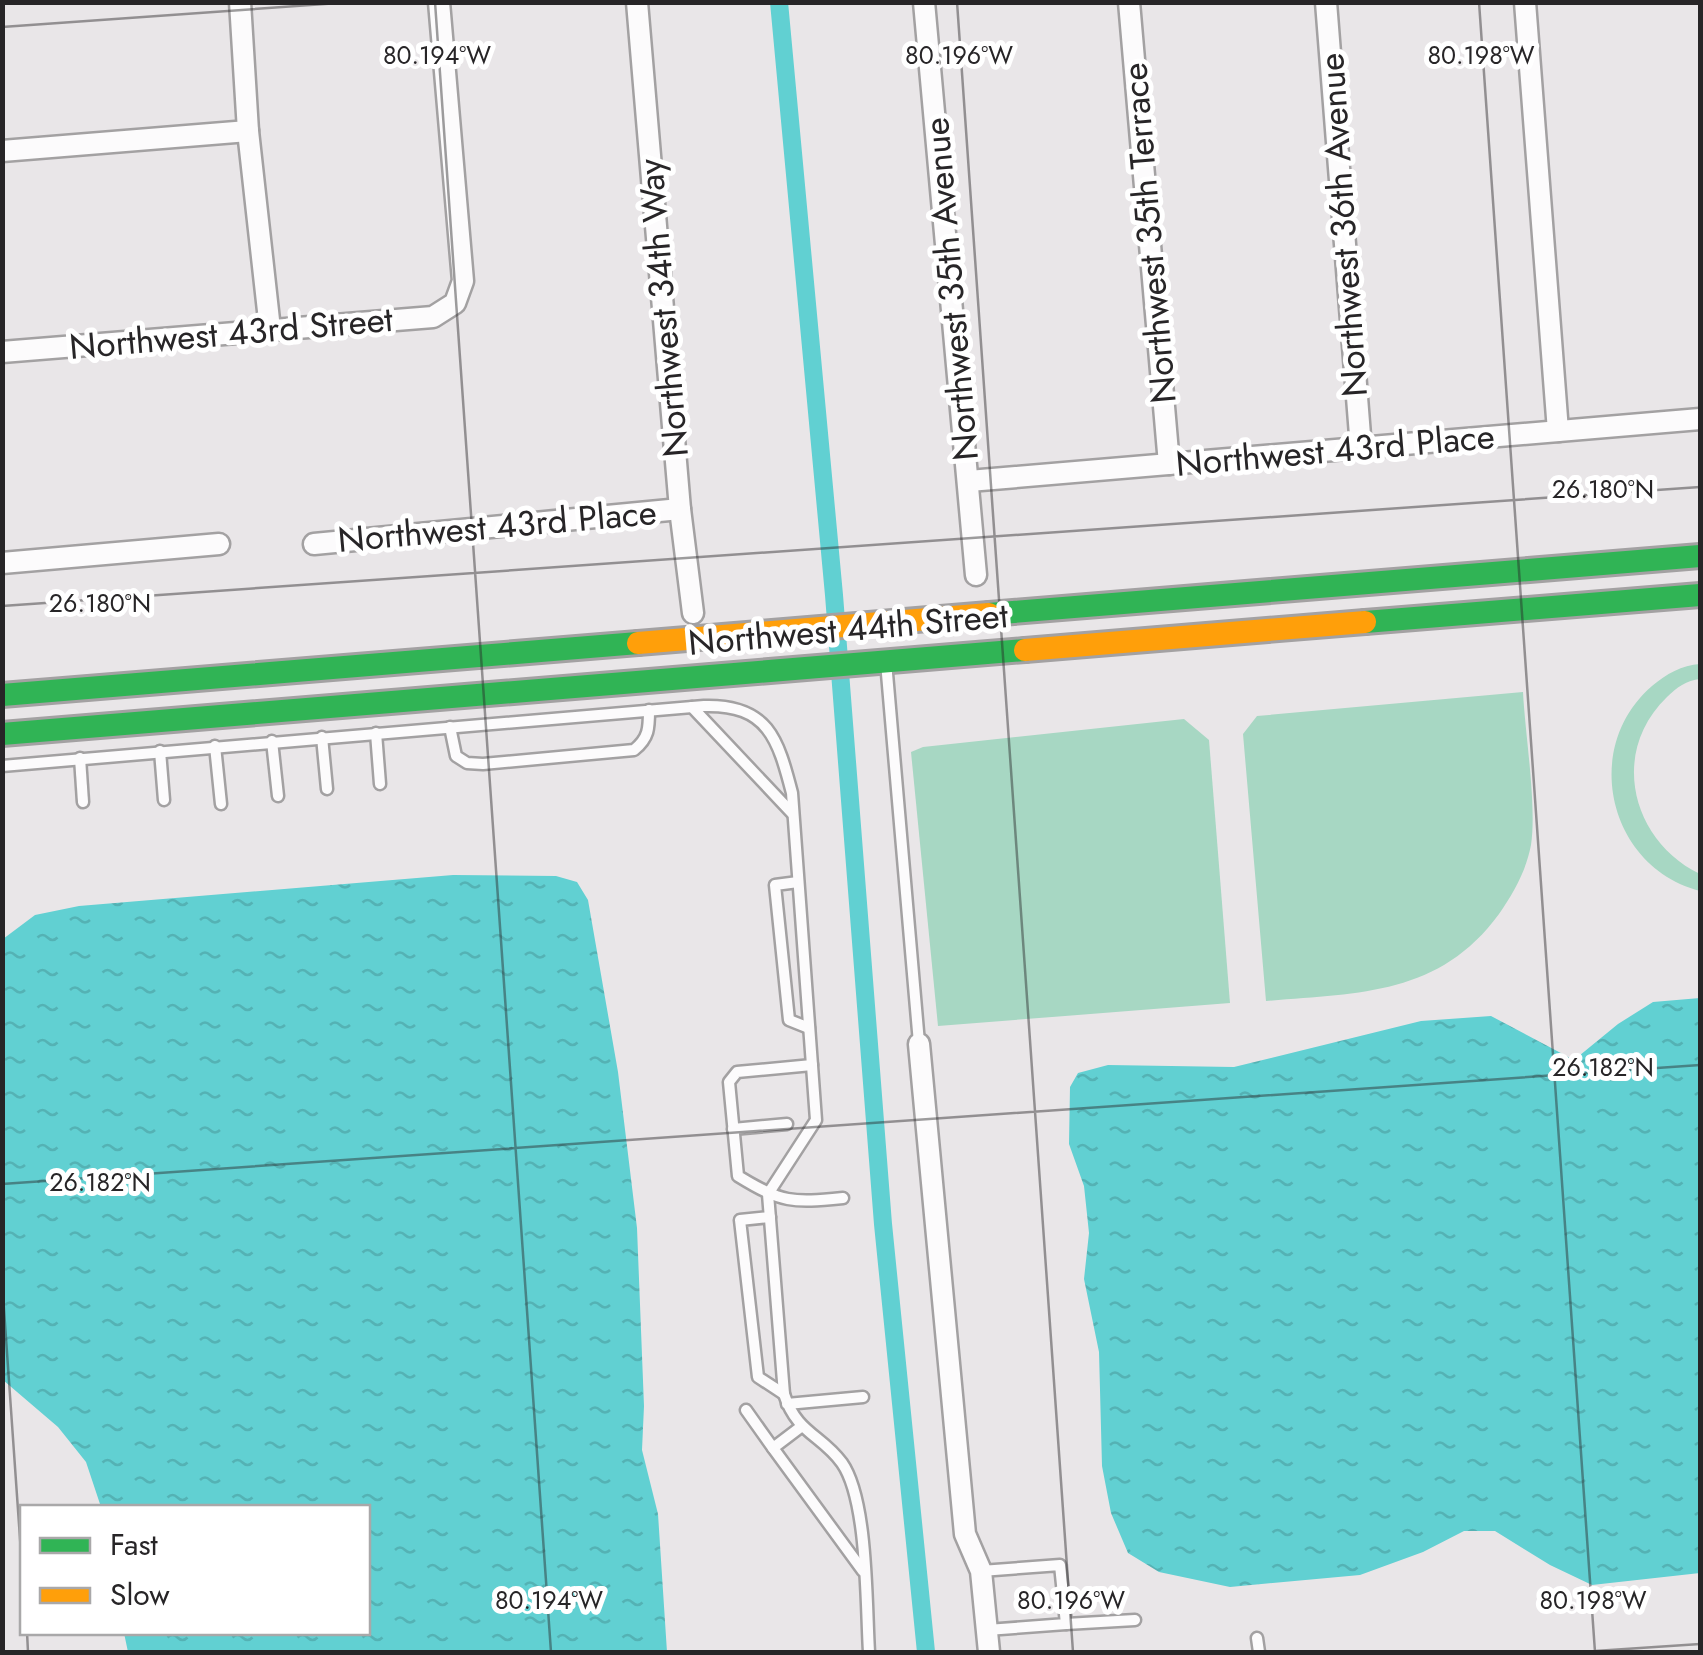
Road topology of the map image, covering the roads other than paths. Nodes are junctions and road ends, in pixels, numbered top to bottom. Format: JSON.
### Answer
{"nodes":[{"id":1,"x":240,"y":2,"type":"edge"},
{"id":2,"x":439,"y":2,"type":"edge"},
{"id":3,"x":637,"y":2,"type":"edge"},
{"id":4,"x":924,"y":2,"type":"edge"},
{"id":5,"x":1129,"y":2,"type":"edge"},
{"id":6,"x":1326,"y":2,"type":"edge"},
{"id":7,"x":1525,"y":2,"type":"edge"},
{"id":8,"x":248,"y":131,"type":"junction"},
{"id":9,"x":2,"y":152,"type":"edge"},
{"id":10,"x":270,"y":329,"type":"junction"},
{"id":11,"x":2,"y":352,"type":"edge"},
{"id":12,"x":1700,"y":420,"type":"edge"},
{"id":13,"x":1558,"y":432,"type":"junction"},
{"id":14,"x":1360,"y":448,"type":"junction"},
{"id":15,"x":1169,"y":464,"type":"junction"},
{"id":16,"x":969,"y":481,"type":"junction"},
{"id":17,"x":680,"y":509,"type":"junction"},
{"id":18,"x":219,"y":544,"type":"dead end"},
{"id":19,"x":314,"y":544,"type":"dead end"},
{"id":20,"x":1700,"y":556,"type":"edge"},
{"id":21,"x":2,"y":563,"type":"edge"},
{"id":22,"x":976,"y":576,"type":"dead end"},
{"id":23,"x":1700,"y":595,"type":"edge"},
{"id":24,"x":693,"y":613,"type":"dead end"},
{"id":25,"x":682,"y":638,"type":"junction"},
{"id":26,"x":886,"y":661,"type":"junction"},
{"id":27,"x":686,"y":678,"type":"junction"},
{"id":28,"x":2,"y":694,"type":"edge"},
{"id":29,"x":692,"y":707,"type":"junction"},
{"id":30,"x":649,"y":710,"type":"junction"},
{"id":31,"x":450,"y":726,"type":"junction"},
{"id":32,"x":376,"y":732,"type":"junction"},
{"id":33,"x":2,"y":734,"type":"edge"},
{"id":34,"x":322,"y":737,"type":"junction"},
{"id":35,"x":272,"y":741,"type":"junction"},
{"id":36,"x":215,"y":746,"type":"junction"},
{"id":37,"x":160,"y":751,"type":"junction"},
{"id":38,"x":80,"y":758,"type":"junction"},
{"id":39,"x":2,"y":766,"type":"edge"},
{"id":40,"x":380,"y":784,"type":"dead end"},
{"id":41,"x":327,"y":789,"type":"dead end"},
{"id":42,"x":278,"y":796,"type":"dead end"},
{"id":43,"x":164,"y":800,"type":"dead end"},
{"id":44,"x":83,"y":802,"type":"dead end"},
{"id":45,"x":221,"y":804,"type":"dead end"},
{"id":46,"x":793,"y":814,"type":"junction"},
{"id":47,"x":798,"y":882,"type":"junction"},
{"id":48,"x":809,"y":1028,"type":"junction"},
{"id":49,"x":919,"y":1044,"type":"joint"},
{"id":50,"x":812,"y":1064,"type":"junction"},
{"id":51,"x":787,"y":1124,"type":"dead end"},
{"id":52,"x":734,"y":1129,"type":"junction"},
{"id":53,"x":768,"y":1194,"type":"junction"},
{"id":54,"x":843,"y":1198,"type":"dead end"},
{"id":55,"x":770,"y":1217,"type":"junction"},
{"id":56,"x":862,"y":1397,"type":"dead end"},
{"id":57,"x":786,"y":1399,"type":"junction"},
{"id":58,"x":746,"y":1410,"type":"dead end"},
{"id":59,"x":802,"y":1426,"type":"junction"},
{"id":60,"x":773,"y":1448,"type":"junction"},
{"id":61,"x":863,"y":1571,"type":"junction"},
{"id":62,"x":981,"y":1571,"type":"junction"},
{"id":63,"x":1135,"y":1620,"type":"dead end"},
{"id":64,"x":1066,"y":1624,"type":"junction"},
{"id":65,"x":987,"y":1630,"type":"junction"},
{"id":66,"x":1258,"y":1638,"type":"dead end"},
{"id":67,"x":870,"y":1652,"type":"edge"},
{"id":68,"x":989,"y":1652,"type":"edge"},
{"id":69,"x":1259,"y":1652,"type":"edge"}],
"edges":[{"from":1,"to":8,"type":"street"},
{"from":2,"to":10,"type":"street","name":"Northwest 43rd Street"},
{"from":3,"to":17,"type":"street","name":"Northwest 34th Way"},
{"from":4,"to":16,"type":"street","name":"Northwest 35th Avenue"},
{"from":5,"to":15,"type":"street","name":"Northwest 35th Terrace"},
{"from":6,"to":14,"type":"street","name":"Northwest 36th Avenue"},
{"from":7,"to":13,"type":"street"},
{"from":8,"to":9,"type":"street"},
{"from":8,"to":10,"type":"street"},
{"from":10,"to":11,"type":"street","name":"Northwest 43rd Street"},
{"from":12,"to":13,"type":"street","name":"Northwest 43rd Place"},
{"from":13,"to":14,"type":"street","name":"Northwest 43rd Place"},
{"from":14,"to":15,"type":"street","name":"Northwest 43rd Place"},
{"from":15,"to":16,"type":"street","name":"Northwest 43rd Place"},
{"from":16,"to":22,"type":"street","name":"Northwest 35th Avenue"},
{"from":17,"to":19,"type":"street","name":"Northwest 43rd Place"},
{"from":17,"to":24,"type":"street","name":"Northwest 34th Way"},
{"from":18,"to":21,"type":"street"},
{"from":20,"to":25,"type":"street","name":"Northwest 44th Street"},
{"from":23,"to":26,"type":"street","name":"Northwest 44th Street"},
{"from":25,"to":27,"type":"street"},
{"from":25,"to":28,"type":"street","name":"Northwest 44th Street"},
{"from":26,"to":27,"type":"street","name":"Northwest 44th Street"},
{"from":26,"to":49,"type":"lane"},
{"from":27,"to":33,"type":"street","name":"Northwest 44th Street"},
{"from":29,"to":30,"type":"lane"},
{"from":29,"to":46,"type":"lane"},
{"from":29,"to":46,"type":"lane"},
{"from":30,"to":31,"type":"lane"},
{"from":30,"to":31,"type":"lane"},
{"from":31,"to":32,"type":"lane"},
{"from":32,"to":34,"type":"lane"},
{"from":32,"to":40,"type":"lane"},
{"from":34,"to":35,"type":"lane"},
{"from":34,"to":41,"type":"lane"},
{"from":35,"to":36,"type":"lane"},
{"from":35,"to":42,"type":"lane"},
{"from":36,"to":37,"type":"lane"},
{"from":36,"to":45,"type":"lane"},
{"from":37,"to":38,"type":"lane"},
{"from":37,"to":43,"type":"lane"},
{"from":38,"to":39,"type":"lane"},
{"from":38,"to":44,"type":"lane"},
{"from":46,"to":47,"type":"lane"},
{"from":47,"to":48,"type":"lane"},
{"from":47,"to":48,"type":"lane"},
{"from":48,"to":50,"type":"lane"},
{"from":49,"to":62,"type":"street"},
{"from":50,"to":52,"type":"lane"},
{"from":50,"to":53,"type":"lane"},
{"from":51,"to":52,"type":"lane"},
{"from":52,"to":53,"type":"lane"},
{"from":53,"to":54,"type":"lane"},
{"from":53,"to":55,"type":"lane"},
{"from":55,"to":57,"type":"lane"},
{"from":55,"to":57,"type":"lane"},
{"from":56,"to":57,"type":"lane"},
{"from":57,"to":59,"type":"lane"},
{"from":58,"to":60,"type":"lane"},
{"from":59,"to":60,"type":"lane"},
{"from":59,"to":61,"type":"lane"},
{"from":60,"to":61,"type":"lane"},
{"from":61,"to":67,"type":"lane"},
{"from":62,"to":64,"type":"lane"},
{"from":62,"to":65,"type":"street"},
{"from":63,"to":64,"type":"lane"},
{"from":64,"to":65,"type":"lane"},
{"from":65,"to":68,"type":"street"},
{"from":66,"to":69,"type":"lane"}]}
